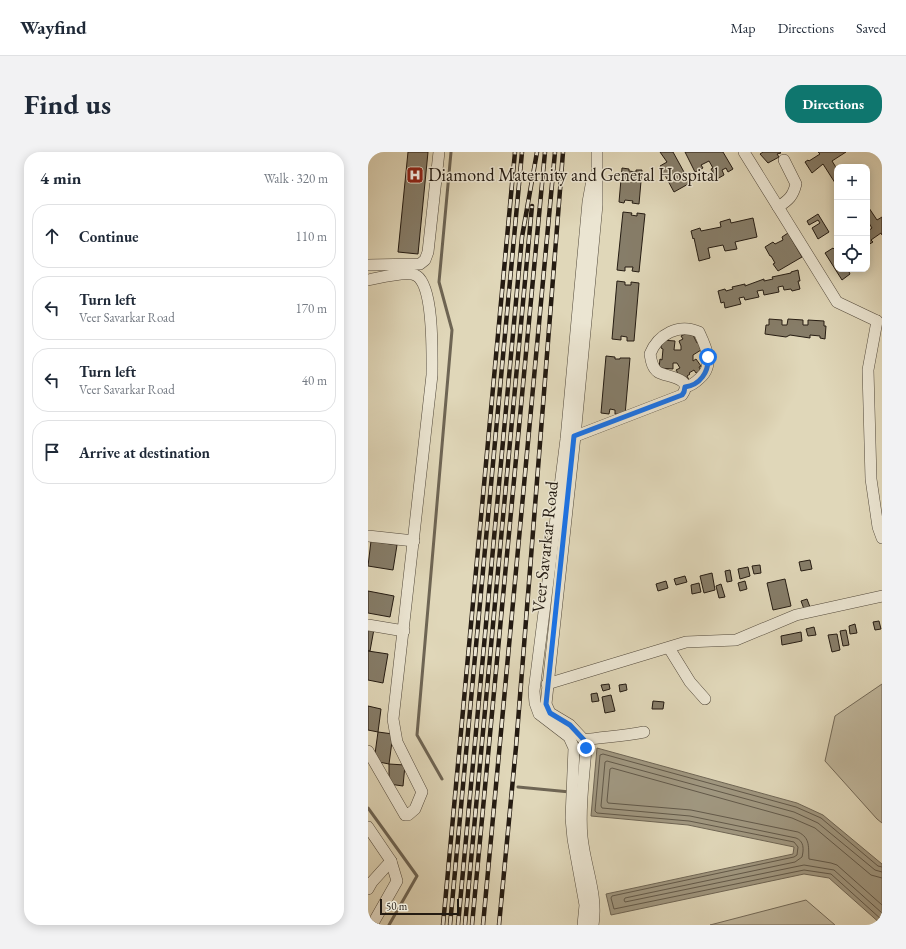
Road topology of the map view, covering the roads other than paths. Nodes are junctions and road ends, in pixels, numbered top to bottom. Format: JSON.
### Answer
{"nodes":[{"id":1,"x":439,"y":152,"type":"edge"},
{"id":2,"x":744,"y":152,"type":"edge"},
{"id":3,"x":597,"y":153,"type":"edge"},
{"id":4,"x":784,"y":160,"type":"dead end"},
{"id":5,"x":778,"y":207,"type":"junction"},
{"id":6,"x":368,"y":265,"type":"edge"},
{"id":7,"x":368,"y":280,"type":"edge"},
{"id":8,"x":879,"y":321,"type":"edge"},
{"id":9,"x":685,"y":387,"type":"junction"},
{"id":10,"x":570,"y":438,"type":"junction"},
{"id":11,"x":368,"y":536,"type":"edge"},
{"id":12,"x":882,"y":538,"type":"edge"},
{"id":13,"x":414,"y":541,"type":"junction"},
{"id":14,"x":882,"y":596,"type":"edge"},
{"id":15,"x":368,"y":625,"type":"edge"},
{"id":16,"x":404,"y":631,"type":"junction"},
{"id":17,"x":669,"y":648,"type":"junction"},
{"id":18,"x":547,"y":684,"type":"junction"},
{"id":19,"x":705,"y":699,"type":"dead end"},
{"id":20,"x":644,"y":732,"type":"dead end"},
{"id":21,"x":585,"y":744,"type":"junction"},
{"id":22,"x":368,"y":751,"type":"edge"},
{"id":23,"x":576,"y":817,"type":"junction"},
{"id":24,"x":368,"y":827,"type":"edge"},
{"id":25,"x":391,"y":861,"type":"junction"},
{"id":26,"x":368,"y":889,"type":"edge"},
{"id":27,"x":372,"y":925,"type":"edge"},
{"id":28,"x":583,"y":925,"type":"edge"},
{"id":29,"x":593,"y":925,"type":"edge"}],
"edges":[{"from":1,"to":6,"type":"street"},
{"from":2,"to":5,"type":"street"},
{"from":3,"to":10,"type":"street","name":"Veer Savarkar Road"},
{"from":4,"to":5,"type":"street"},
{"from":5,"to":8,"type":"street"},
{"from":7,"to":13,"type":"street"},
{"from":8,"to":12,"type":"street"},
{"from":9,"to":9,"type":"street"},
{"from":9,"to":10,"type":"street"},
{"from":10,"to":18,"type":"street","name":"Veer Savarkar Road"},
{"from":10,"to":23,"type":"street","name":"Veer Savarkar Road"},
{"from":11,"to":13,"type":"street"},
{"from":13,"to":16,"type":"street"},
{"from":14,"to":17,"type":"street"},
{"from":15,"to":16,"type":"street"},
{"from":16,"to":22,"type":"street"},
{"from":17,"to":18,"type":"street"},
{"from":17,"to":19,"type":"street"},
{"from":18,"to":21,"type":"street","name":"Veer Savarkar Road"},
{"from":20,"to":21,"type":"street"},
{"from":21,"to":23,"type":"street"},
{"from":23,"to":28,"type":"street"},
{"from":23,"to":29,"type":"street"},
{"from":24,"to":25,"type":"street"},
{"from":25,"to":26,"type":"street"},
{"from":25,"to":27,"type":"street"}]}
